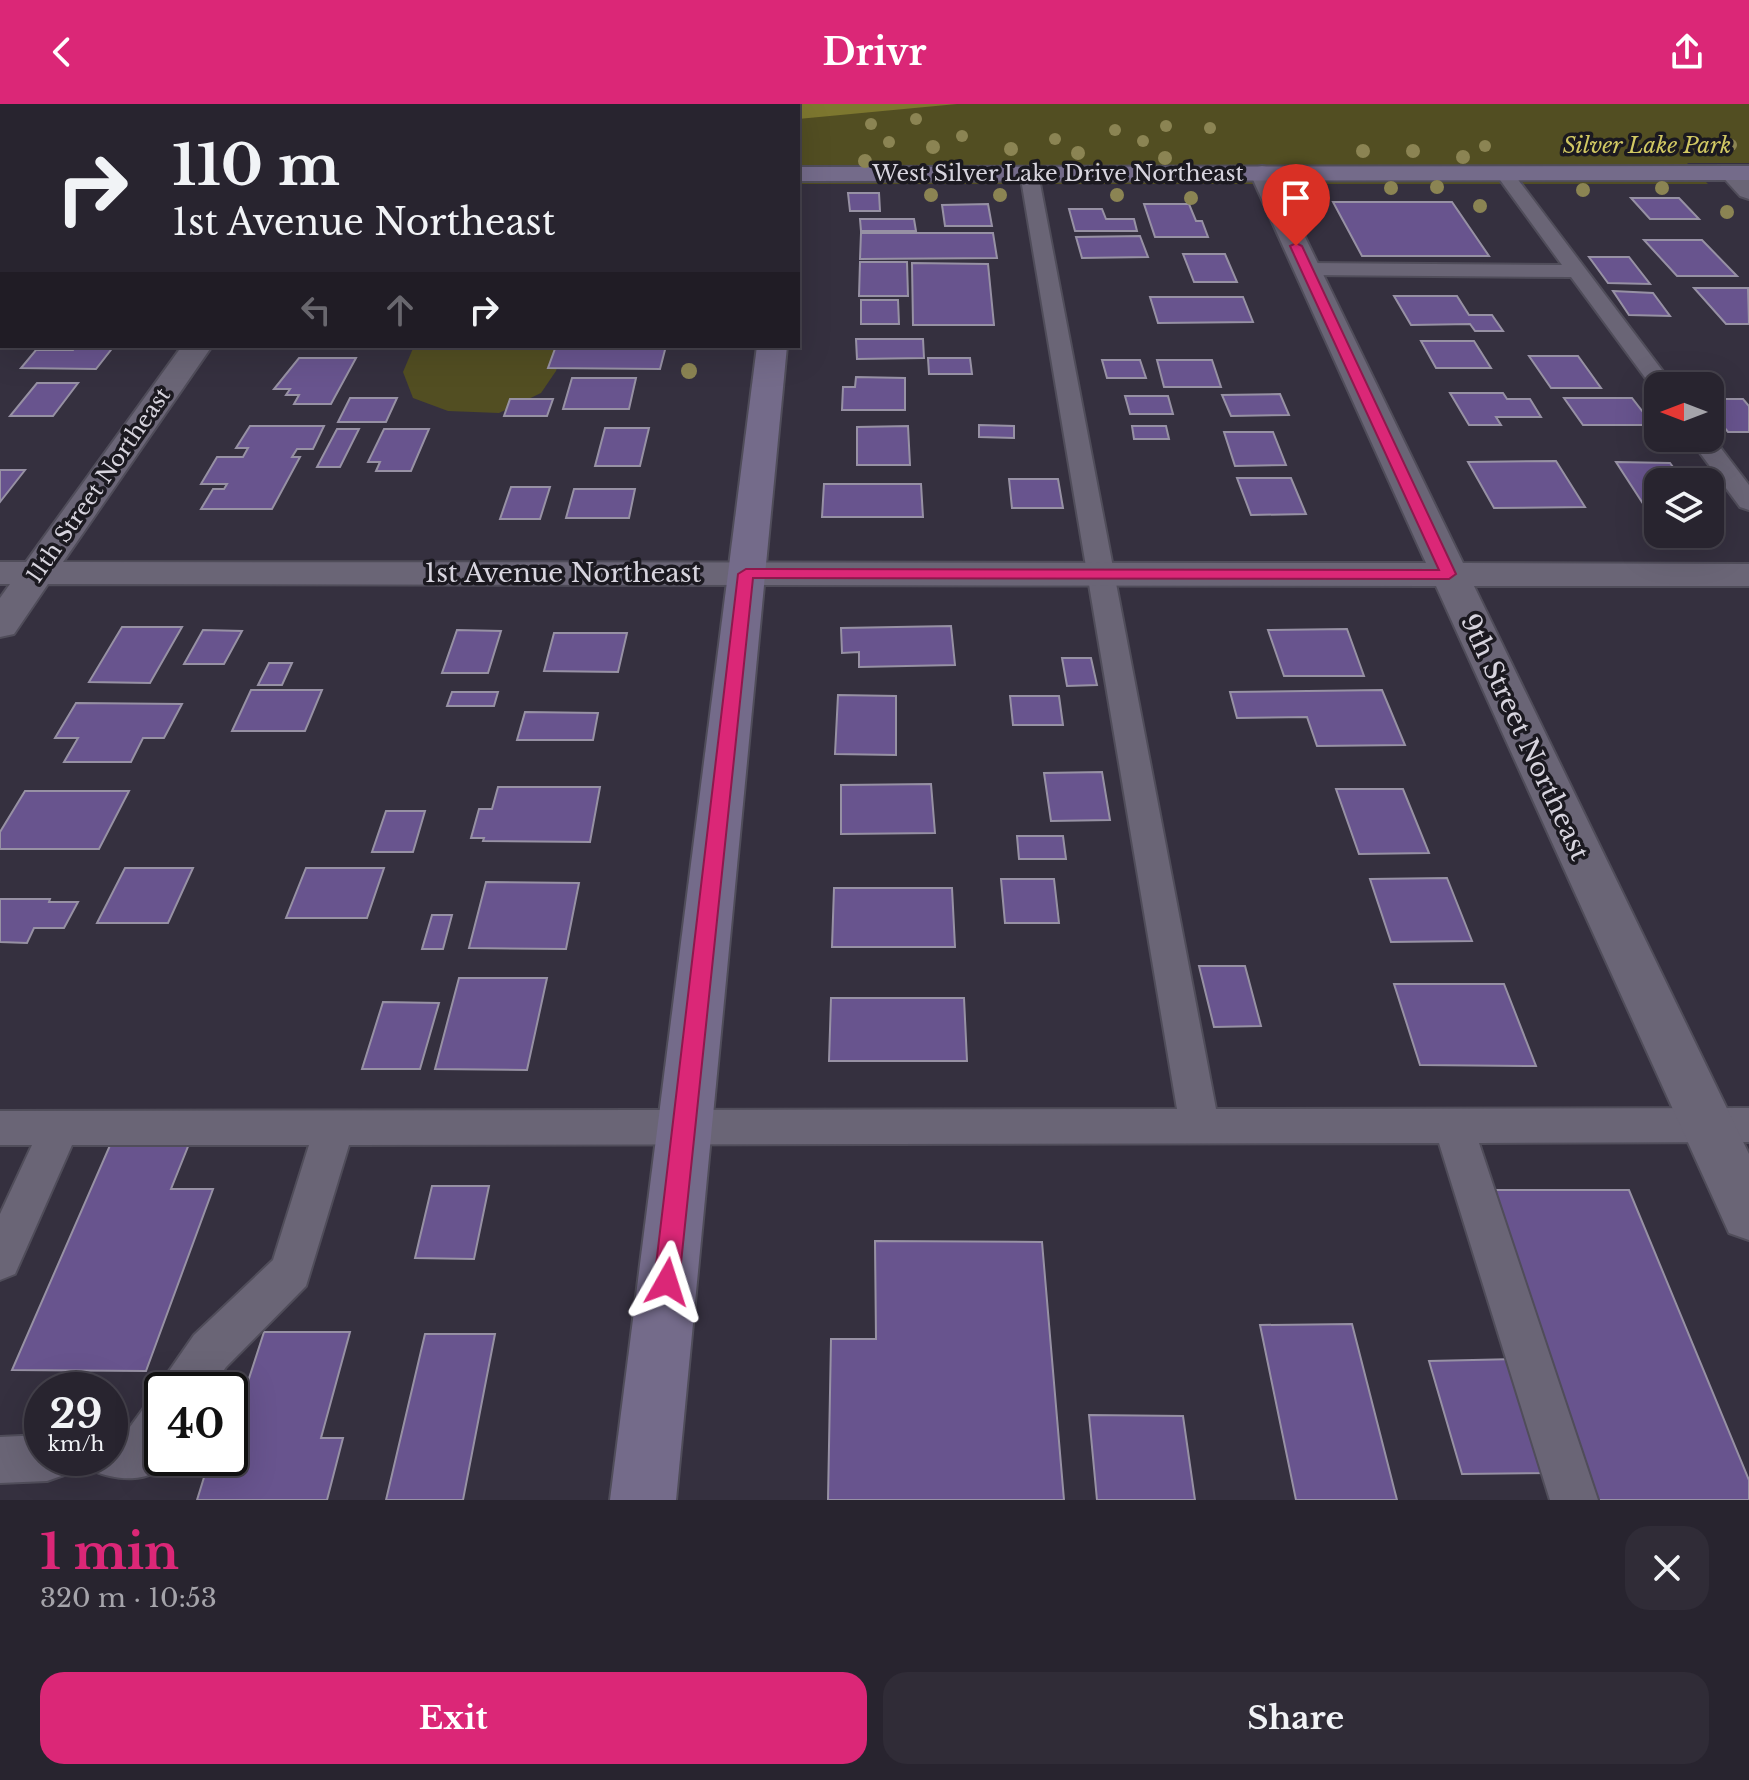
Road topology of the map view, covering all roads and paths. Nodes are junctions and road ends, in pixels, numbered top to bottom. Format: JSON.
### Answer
{"nodes":[{"id":1,"x":1029,"y":173,"type":"junction"},
{"id":2,"x":1262,"y":173,"type":"junction"},
{"id":3,"x":1504,"y":173,"type":"junction"},
{"id":4,"x":1740,"y":173,"type":"edge"},
{"id":5,"x":800,"y":174,"type":"edge"},
{"id":6,"x":1749,"y":191,"type":"edge"},
{"id":7,"x":1307,"y":269,"type":"junction"},
{"id":8,"x":1577,"y":271,"type":"junction"},
{"id":9,"x":195,"y":348,"type":"edge"},
{"id":10,"x":772,"y":348,"type":"edge"},
{"id":11,"x":1653,"y":372,"type":"edge"},
{"id":12,"x":1712,"y":452,"type":"edge"},
{"id":13,"x":1749,"y":502,"type":"edge"},
{"id":14,"x":18,"y":573,"type":"edge"},
{"id":15,"x":746,"y":574,"type":"junction"},
{"id":16,"x":1449,"y":574,"type":"junction"},
{"id":17,"x":1102,"y":575,"type":"junction"},
{"id":18,"x":1749,"y":575,"type":"edge"},
{"id":19,"x":0,"y":625,"type":"edge"},
{"id":20,"x":1199,"y":1124,"type":"junction"},
{"id":21,"x":1453,"y":1125,"type":"junction"},
{"id":22,"x":1729,"y":1125,"type":"edge"},
{"id":23,"x":335,"y":1126,"type":"junction"},
{"id":24,"x":684,"y":1127,"type":"junction"},
{"id":25,"x":0,"y":1128,"type":"edge"},
{"id":26,"x":60,"y":1128,"type":"junction"},
{"id":27,"x":1749,"y":1214,"type":"edge"},
{"id":28,"x":0,"y":1260,"type":"edge"},
{"id":29,"x":195,"y":1372,"type":"edge"},
{"id":30,"x":24,"y":1459,"type":"edge"},
{"id":31,"x":0,"y":1460,"type":"edge"},
{"id":32,"x":643,"y":1500,"type":"edge"},
{"id":33,"x":1574,"y":1500,"type":"edge"}],
"edges":[{"from":1,"to":2,"type":"street","name":"West Silver Lake Drive Northeast"},
{"from":1,"to":5,"type":"street","name":"West Silver Lake Drive Northeast"},
{"from":1,"to":17,"type":"lane"},
{"from":2,"to":3,"type":"street","name":"West Silver Lake Drive Northeast"},
{"from":2,"to":7,"type":"street","name":"9th Street Northeast"},
{"from":3,"to":4,"type":"street","name":"West Silver Lake Drive Northeast"},
{"from":3,"to":8,"type":"lane"},
{"from":4,"to":6,"type":"street"},
{"from":7,"to":8,"type":"lane"},
{"from":7,"to":16,"type":"street","name":"9th Street Northeast"},
{"from":8,"to":11,"type":"lane"},
{"from":9,"to":14,"type":"street","name":"11th Street Northeast"},
{"from":10,"to":15,"type":"street"},
{"from":12,"to":13,"type":"lane"},
{"from":14,"to":15,"type":"street","name":"1st Avenue Northeast"},
{"from":14,"to":19,"type":"street","name":"11th Street Northeast"},
{"from":15,"to":17,"type":"street","name":"1st Avenue Northeast"},
{"from":15,"to":24,"type":"street"},
{"from":16,"to":17,"type":"street","name":"1st Avenue Northeast"},
{"from":16,"to":18,"type":"street","name":"1st Avenue Northeast"},
{"from":16,"to":22,"type":"street","name":"9th Street Northeast"},
{"from":17,"to":20,"type":"lane"},
{"from":20,"to":21,"type":"lane"},
{"from":20,"to":24,"type":"lane"},
{"from":21,"to":22,"type":"lane"},
{"from":21,"to":33,"type":"lane"},
{"from":22,"to":27,"type":"street","name":"9th Street Northeast"},
{"from":23,"to":24,"type":"lane"},
{"from":23,"to":26,"type":"lane"},
{"from":23,"to":29,"type":"lane"},
{"from":24,"to":32,"type":"street"},
{"from":25,"to":26,"type":"lane"},
{"from":26,"to":28,"type":"lane"},
{"from":30,"to":31,"type":"lane"}]}
